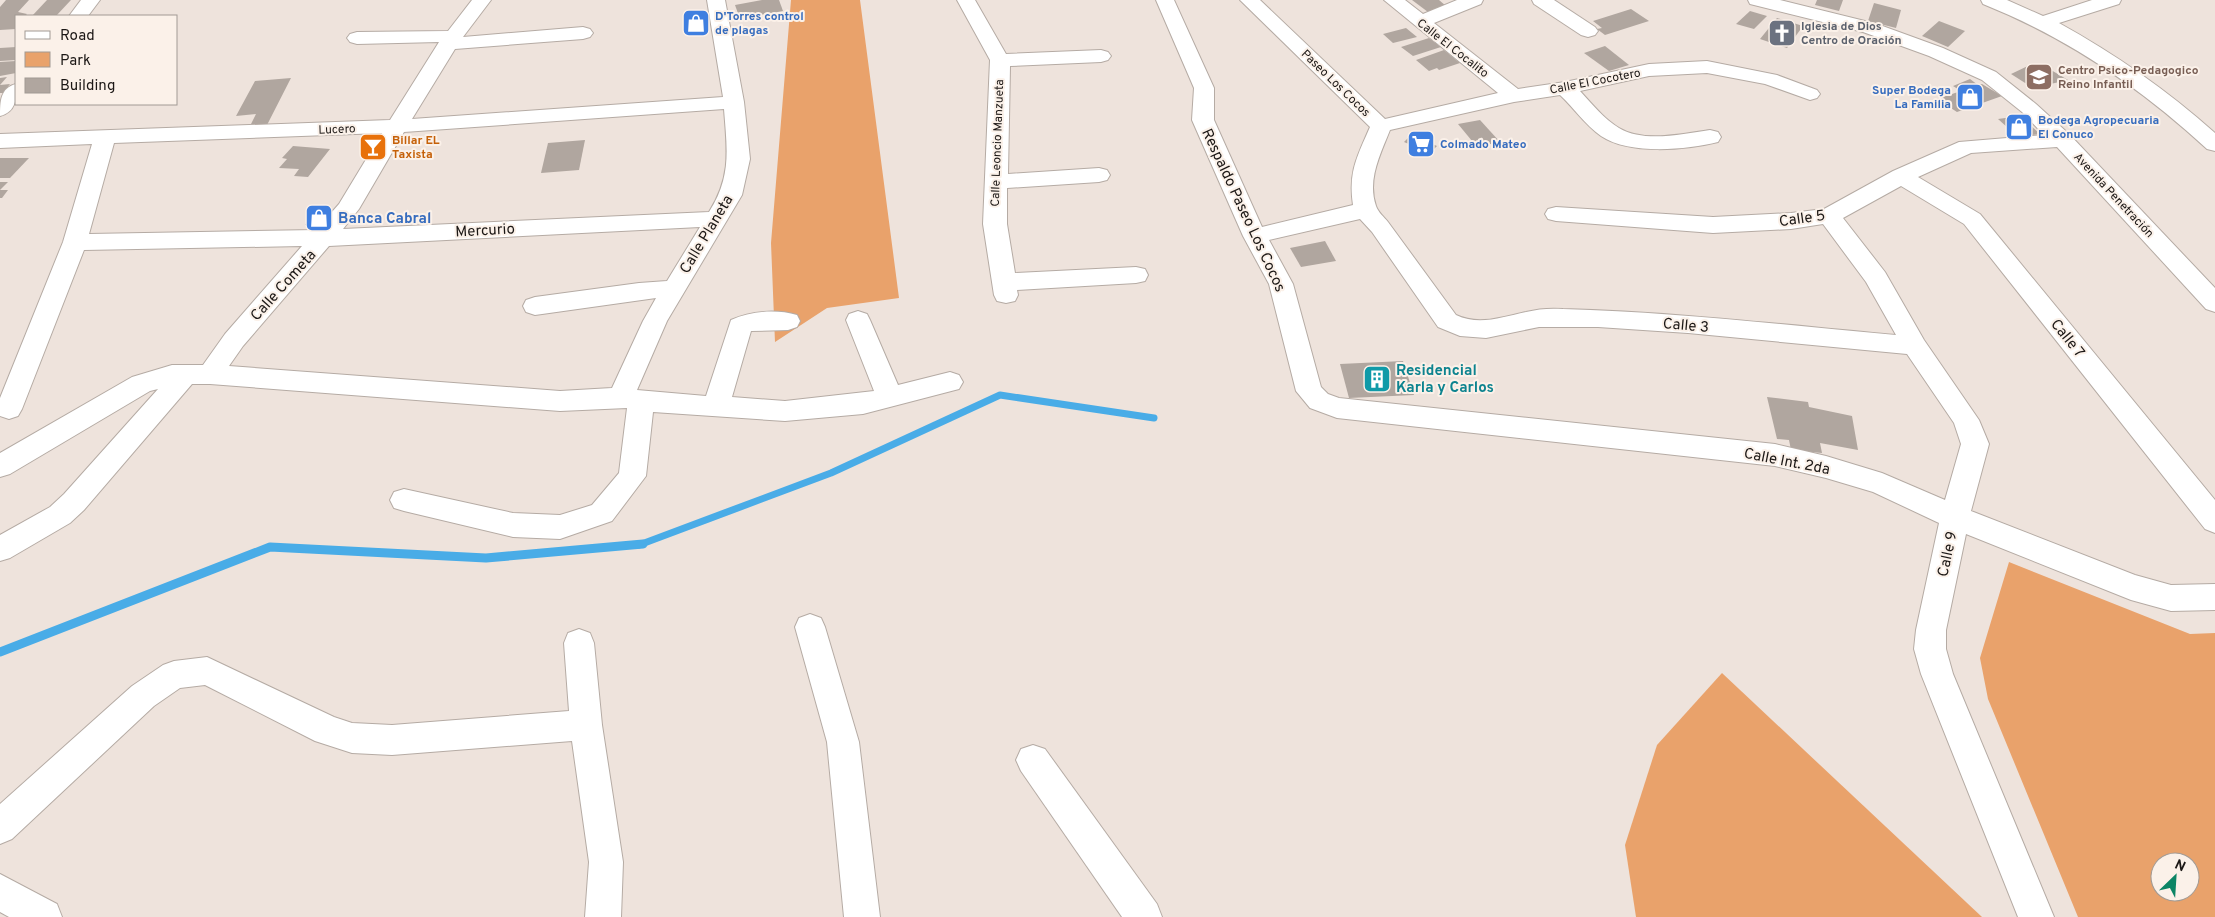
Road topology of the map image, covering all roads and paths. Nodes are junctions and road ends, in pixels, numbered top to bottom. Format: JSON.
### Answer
{"nodes":[{"id":1,"x":92,"y":0,"type":"edge"},
{"id":2,"x":482,"y":0,"type":"edge"},
{"id":3,"x":716,"y":0,"type":"edge"},
{"id":4,"x":966,"y":0,"type":"edge"},
{"id":5,"x":1165,"y":0,"type":"edge"},
{"id":6,"x":1249,"y":0,"type":"edge"},
{"id":7,"x":1393,"y":0,"type":"edge"},
{"id":8,"x":1474,"y":0,"type":"edge"},
{"id":9,"x":1541,"y":0,"type":"edge"},
{"id":10,"x":1757,"y":0,"type":"edge"},
{"id":11,"x":1990,"y":0,"type":"edge"},
{"id":12,"x":2112,"y":0,"type":"edge"},
{"id":13,"x":79,"y":15,"type":"edge"},
{"id":14,"x":1420,"y":22,"type":"junction"},
{"id":15,"x":2042,"y":22,"type":"junction"},
{"id":16,"x":1588,"y":31,"type":"dead end"},
{"id":17,"x":583,"y":33,"type":"dead end"},
{"id":18,"x":357,"y":38,"type":"dead end"},
{"id":19,"x":451,"y":41,"type":"junction"},
{"id":20,"x":1102,"y":56,"type":"dead end"},
{"id":21,"x":1000,"y":60,"type":"junction"},
{"id":22,"x":1565,"y":88,"type":"junction"},
{"id":23,"x":15,"y":91,"type":"edge"},
{"id":24,"x":1810,"y":94,"type":"dead end"},
{"id":25,"x":1514,"y":96,"type":"junction"},
{"id":26,"x":734,"y":102,"type":"junction"},
{"id":27,"x":0,"y":110,"type":"edge"},
{"id":28,"x":398,"y":126,"type":"junction"},
{"id":29,"x":1381,"y":126,"type":"junction"},
{"id":30,"x":1710,"y":137,"type":"dead end"},
{"id":31,"x":105,"y":138,"type":"junction"},
{"id":32,"x":2212,"y":138,"type":"edge"},
{"id":33,"x":2062,"y":140,"type":"junction"},
{"id":34,"x":0,"y":141,"type":"edge"},
{"id":35,"x":1099,"y":175,"type":"dead end"},
{"id":36,"x":1901,"y":176,"type":"junction"},
{"id":37,"x":996,"y":182,"type":"junction"},
{"id":38,"x":1365,"y":210,"type":"junction"},
{"id":39,"x":1556,"y":214,"type":"dead end"},
{"id":40,"x":1829,"y":216,"type":"junction"},
{"id":41,"x":715,"y":219,"type":"junction"},
{"id":42,"x":1255,"y":236,"type":"junction"},
{"id":43,"x":325,"y":238,"type":"junction"},
{"id":44,"x":75,"y":242,"type":"junction"},
{"id":45,"x":1136,"y":275,"type":"dead end"},
{"id":46,"x":673,"y":290,"type":"junction"},
{"id":47,"x":2215,"y":303,"type":"edge"},
{"id":48,"x":535,"y":306,"type":"dead end"},
{"id":49,"x":858,"y":320,"type":"dead end"},
{"id":50,"x":788,"y":321,"type":"dead end"},
{"id":51,"x":1915,"y":346,"type":"junction"},
{"id":52,"x":198,"y":374,"type":"junction"},
{"id":53,"x":950,"y":382,"type":"dead end"},
{"id":54,"x":889,"y":396,"type":"junction"},
{"id":55,"x":631,"y":399,"type":"junction"},
{"id":56,"x":716,"y":407,"type":"junction"},
{"id":57,"x":1337,"y":408,"type":"joint"},
{"id":58,"x":9,"y":409,"type":"dead end"},
{"id":59,"x":0,"y":466,"type":"edge"},
{"id":60,"x":404,"y":500,"type":"dead end"},
{"id":61,"x":1955,"y":517,"type":"junction"},
{"id":62,"x":2215,"y":521,"type":"edge"},
{"id":63,"x":0,"y":549,"type":"edge"},
{"id":64,"x":2215,"y":597,"type":"edge"},
{"id":65,"x":810,"y":627,"type":"dead end"},
{"id":66,"x":579,"y":643,"type":"dead end"},
{"id":67,"x":586,"y":724,"type":"junction"},
{"id":68,"x":1033,"y":760,"type":"dead end"},
{"id":69,"x":0,"y":827,"type":"edge"},
{"id":70,"x":0,"y":892,"type":"edge"},
{"id":71,"x":44,"y":917,"type":"edge"},
{"id":72,"x":603,"y":917,"type":"edge"},
{"id":73,"x":862,"y":917,"type":"edge"},
{"id":74,"x":1144,"y":917,"type":"edge"},
{"id":75,"x":2036,"y":917,"type":"edge"}],
"edges":[{"from":1,"to":13,"type":"street"},
{"from":2,"to":19,"type":"street","name":"Calle Cometa"},
{"from":3,"to":26,"type":"street","name":"Calle Planeta"},
{"from":4,"to":21,"type":"street","name":"Calle Leoncio Manzueta"},
{"from":5,"to":42,"type":"street","name":"Respaldo Paseo Los Cocos"},
{"from":6,"to":29,"type":"street","name":"Paseo Los Cocos"},
{"from":7,"to":14,"type":"street","name":"Calle El Cocalito"},
{"from":8,"to":14,"type":"street"},
{"from":9,"to":16,"type":"street"},
{"from":10,"to":33,"type":"street","name":"Avenida Penetración"},
{"from":11,"to":15,"type":"street"},
{"from":12,"to":15,"type":"street"},
{"from":14,"to":25,"type":"street","name":"Calle El Cocalito"},
{"from":15,"to":32,"type":"street"},
{"from":17,"to":19,"type":"street"},
{"from":18,"to":19,"type":"street"},
{"from":19,"to":28,"type":"street","name":"Calle Cometa"},
{"from":20,"to":21,"type":"street"},
{"from":21,"to":37,"type":"street","name":"Calle Leoncio Manzueta"},
{"from":22,"to":24,"type":"street","name":"Calle El Cocotero"},
{"from":22,"to":25,"type":"street","name":"Calle El Cocotero"},
{"from":22,"to":30,"type":"street"},
{"from":23,"to":27,"type":"street"},
{"from":25,"to":29,"type":"street","name":"Calle El Cocotero"},
{"from":26,"to":28,"type":"street","name":"Lucero"},
{"from":26,"to":41,"type":"street","name":"Calle Planeta"},
{"from":28,"to":31,"type":"street","name":"Lucero"},
{"from":28,"to":43,"type":"street","name":"Calle Cometa"},
{"from":29,"to":38,"type":"street","name":"Paseo Los Cocos"},
{"from":31,"to":34,"type":"street","name":"Lucero"},
{"from":31,"to":44,"type":"street"},
{"from":33,"to":36,"type":"street","name":"Calle 5"},
{"from":33,"to":47,"type":"street","name":"Avenida Penetración"},
{"from":35,"to":37,"type":"street"},
{"from":36,"to":40,"type":"street","name":"Calle 5"},
{"from":36,"to":62,"type":"street","name":"Calle 7"},
{"from":37,"to":45,"type":"street","name":"Calle Leoncio Manzueta"},
{"from":38,"to":42,"type":"street"},
{"from":38,"to":51,"type":"street","name":"Calle 3"},
{"from":39,"to":40,"type":"street","name":"Calle 5"},
{"from":40,"to":51,"type":"street","name":"Calle 9"},
{"from":41,"to":43,"type":"street","name":"Mercurio"},
{"from":41,"to":46,"type":"street","name":"Calle Planeta"},
{"from":42,"to":57,"type":"street","name":"Respaldo Paseo Los Cocos"},
{"from":43,"to":44,"type":"street","name":"Mercurio"},
{"from":43,"to":52,"type":"street","name":"Calle Cometa"},
{"from":44,"to":58,"type":"street"},
{"from":46,"to":48,"type":"street"},
{"from":46,"to":55,"type":"street","name":"Calle Planeta"},
{"from":49,"to":54,"type":"street"},
{"from":50,"to":56,"type":"street"},
{"from":51,"to":61,"type":"street","name":"Calle 9"},
{"from":52,"to":55,"type":"street"},
{"from":52,"to":59,"type":"street"},
{"from":52,"to":63,"type":"street","name":"Calle Cometa"},
{"from":53,"to":54,"type":"street"},
{"from":54,"to":56,"type":"street"},
{"from":55,"to":56,"type":"street"},
{"from":55,"to":60,"type":"street","name":"Calle Planeta"},
{"from":57,"to":61,"type":"street","name":"Calle Int. 2da"},
{"from":61,"to":64,"type":"street","name":"Calle Int. 2da"},
{"from":61,"to":75,"type":"street","name":"Calle 9"},
{"from":65,"to":73,"type":"street"},
{"from":66,"to":67,"type":"street"},
{"from":67,"to":69,"type":"street"},
{"from":67,"to":72,"type":"street"},
{"from":68,"to":74,"type":"street"},
{"from":70,"to":71,"type":"street"}]}
